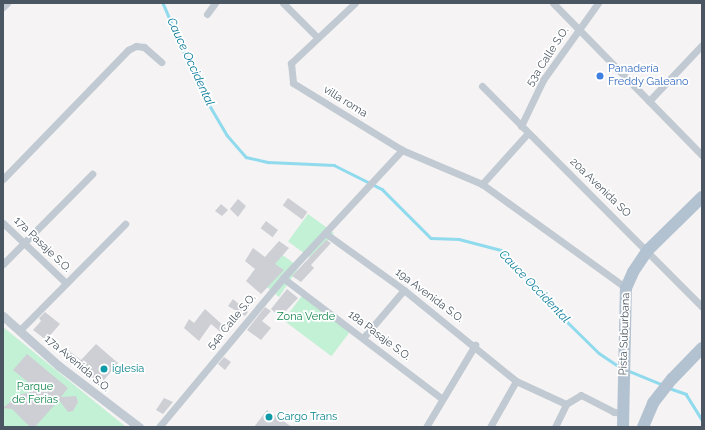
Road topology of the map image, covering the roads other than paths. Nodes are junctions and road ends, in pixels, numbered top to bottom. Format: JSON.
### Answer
{"nodes":[{"id":1,"x":6,"y":3,"type":"edge"},
{"id":2,"x":215,"y":3,"type":"edge"},
{"id":3,"x":283,"y":3,"type":"edge"},
{"id":4,"x":355,"y":3,"type":"edge"},
{"id":5,"x":553,"y":3,"type":"edge"},
{"id":6,"x":598,"y":3,"type":"edge"},
{"id":7,"x":3,"y":7,"type":"edge"},
{"id":8,"x":206,"y":14,"type":"dead end"},
{"id":9,"x":579,"y":30,"type":"junction"},
{"id":10,"x":318,"y":38,"type":"junction"},
{"id":11,"x":702,"y":45,"type":"edge"},
{"id":12,"x":162,"y":62,"type":"dead end"},
{"id":13,"x":482,"y":86,"type":"dead end"},
{"id":14,"x":649,"y":101,"type":"junction"},
{"id":15,"x":521,"y":126,"type":"junction"},
{"id":16,"x":528,"y":133,"type":"junction"},
{"id":17,"x":402,"y":150,"type":"junction"},
{"id":18,"x":702,"y":154,"type":"edge"},
{"id":19,"x":92,"y":174,"type":"dead end"},
{"id":20,"x":3,"y":179,"type":"edge"},
{"id":21,"x":482,"y":184,"type":"junction"},
{"id":22,"x":702,"y":197,"type":"edge"},
{"id":23,"x":3,"y":223,"type":"edge"},
{"id":24,"x":125,"y":224,"type":"dead end"},
{"id":25,"x":325,"y":232,"type":"junction"},
{"id":26,"x":24,"y":242,"type":"junction"},
{"id":27,"x":648,"y":250,"type":"junction"},
{"id":28,"x":3,"y":264,"type":"edge"},
{"id":29,"x":283,"y":278,"type":"junction"},
{"id":30,"x":66,"y":283,"type":"junction"},
{"id":31,"x":626,"y":288,"type":"junction"},
{"id":32,"x":404,"y":290,"type":"junction"},
{"id":33,"x":702,"y":306,"type":"edge"},
{"id":34,"x":3,"y":316,"type":"edge"},
{"id":35,"x":19,"y":331,"type":"junction"},
{"id":36,"x":363,"y":338,"type":"junction"},
{"id":37,"x":475,"y":345,"type":"junction"},
{"id":38,"x":702,"y":348,"type":"edge"},
{"id":39,"x":516,"y":381,"type":"junction"},
{"id":40,"x":441,"y":398,"type":"junction"},
{"id":41,"x":566,"y":404,"type":"junction"},
{"id":42,"x":624,"y":413,"type":"junction"},
{"id":43,"x":428,"y":426,"type":"edge"},
{"id":44,"x":139,"y":427,"type":"edge"},
{"id":45,"x":159,"y":427,"type":"edge"},
{"id":46,"x":490,"y":427,"type":"edge"},
{"id":47,"x":555,"y":427,"type":"edge"},
{"id":48,"x":624,"y":427,"type":"edge"},
{"id":49,"x":643,"y":427,"type":"edge"}],
"edges":[{"from":1,"to":7,"type":"street"},
{"from":2,"to":8,"type":"street"},
{"from":3,"to":10,"type":"street"},
{"from":4,"to":10,"type":"street"},
{"from":5,"to":9,"type":"street"},
{"from":6,"to":9,"type":"street","name":"53a Calle S.O."},
{"from":9,"to":14,"type":"street"},
{"from":9,"to":15,"type":"street","name":"53a Calle S.O."},
{"from":10,"to":17,"type":"street","name":"villa roma"},
{"from":11,"to":14,"type":"street"},
{"from":12,"to":20,"type":"street"},
{"from":13,"to":15,"type":"street","name":"20a Avenida SO"},
{"from":14,"to":18,"type":"street"},
{"from":15,"to":16,"type":"street","name":"20a Avenida SO"},
{"from":16,"to":21,"type":"street"},
{"from":16,"to":27,"type":"street","name":"20a Avenida SO"},
{"from":17,"to":21,"type":"street","name":"villa roma"},
{"from":17,"to":25,"type":"street"},
{"from":19,"to":26,"type":"street"},
{"from":21,"to":31,"type":"street","name":"villa roma"},
{"from":22,"to":27,"type":"main road","name":"Pista Suburbana"},
{"from":23,"to":26,"type":"street","name":"17a Pasaje S.O."},
{"from":24,"to":30,"type":"street"},
{"from":25,"to":29,"type":"street","name":"54a Calle S.O."},
{"from":25,"to":32,"type":"street","name":"19a Avenida S.O."},
{"from":26,"to":28,"type":"street"},
{"from":26,"to":30,"type":"street","name":"17a Pasaje S.O."},
{"from":27,"to":31,"type":"main road","name":"Pista Suburbana"},
{"from":27,"to":33,"type":"street","name":"20a Avenida SO"},
{"from":29,"to":36,"type":"street","name":"18a Pasaje S.O."},
{"from":29,"to":45,"type":"street","name":"54a Calle S.O."},
{"from":30,"to":35,"type":"street"},
{"from":31,"to":42,"type":"main road","name":"Pista Suburbana"},
{"from":32,"to":36,"type":"street"},
{"from":32,"to":37,"type":"street","name":"19a Avenida S.O."},
{"from":34,"to":35,"type":"street","name":"17a Avenida S.O."},
{"from":35,"to":44,"type":"street","name":"17a Avenida S.O."},
{"from":36,"to":40,"type":"street","name":"18a Pasaje S.O."},
{"from":37,"to":39,"type":"street","name":"19a Avenida S.O."},
{"from":37,"to":40,"type":"street"},
{"from":38,"to":49,"type":"main road"},
{"from":39,"to":41,"type":"street","name":"19a Avenida S.O."},
{"from":39,"to":46,"type":"street"},
{"from":40,"to":43,"type":"street"},
{"from":41,"to":42,"type":"street"},
{"from":41,"to":47,"type":"street"},
{"from":42,"to":48,"type":"main road","name":"Pista Suburbana"}]}
